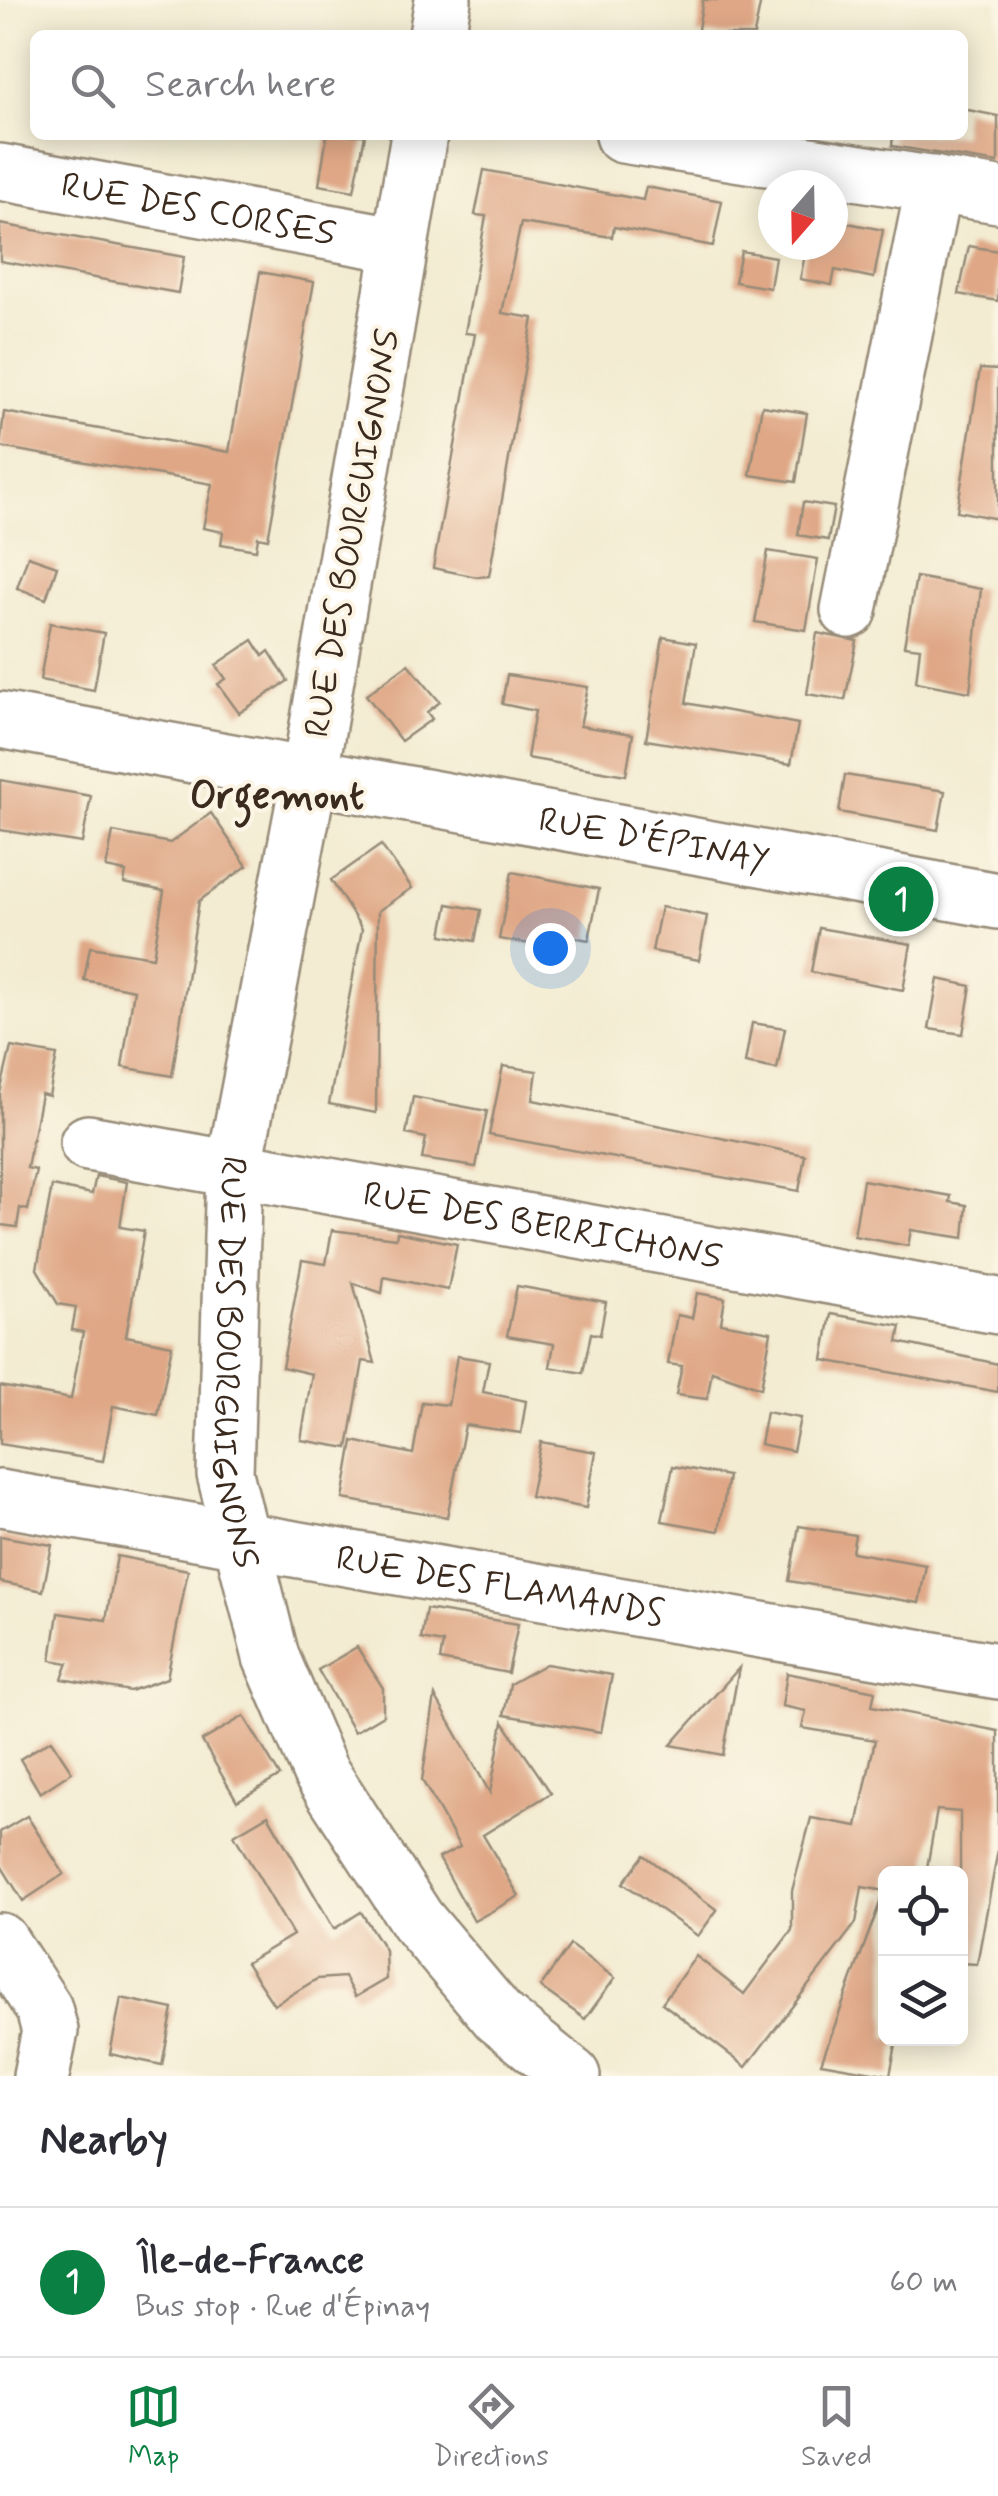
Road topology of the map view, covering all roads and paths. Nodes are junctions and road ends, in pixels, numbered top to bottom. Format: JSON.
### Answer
{"nodes":[{"id":1,"x":443,"y":0,"type":"edge"},
{"id":2,"x":438,"y":30,"type":"edge"},
{"id":3,"x":418,"y":140,"type":"edge"},
{"id":4,"x":655,"y":140,"type":"edge"},
{"id":5,"x":0,"y":172,"type":"edge"},
{"id":6,"x":934,"y":184,"type":"junction"},
{"id":7,"x":998,"y":195,"type":"edge"},
{"id":8,"x":400,"y":245,"type":"junction"},
{"id":9,"x":849,"y":610,"type":"dead end"},
{"id":10,"x":0,"y":720,"type":"edge"},
{"id":11,"x":309,"y":778,"type":"junction"},
{"id":12,"x":998,"y":901,"type":"edge"},
{"id":13,"x":88,"y":1142,"type":"dead end"},
{"id":14,"x":234,"y":1169,"type":"junction"},
{"id":15,"x":998,"y":1306,"type":"edge"},
{"id":16,"x":0,"y":1498,"type":"edge"},
{"id":17,"x":241,"y":1538,"type":"junction"},
{"id":18,"x":998,"y":1671,"type":"edge"},
{"id":19,"x":0,"y":1941,"type":"edge"},
{"id":20,"x":42,"y":2076,"type":"edge"},
{"id":21,"x":572,"y":2076,"type":"edge"}],
"edges":[{"from":1,"to":2,"type":"street"},
{"from":3,"to":8,"type":"street","name":"RUE DES BOURGUIGNONS"},
{"from":4,"to":6,"type":"street"},
{"from":5,"to":8,"type":"street","name":"RUE DES CORSES"},
{"from":6,"to":7,"type":"street"},
{"from":6,"to":9,"type":"street"},
{"from":8,"to":11,"type":"street","name":"RUE DES BOURGUIGNONS"},
{"from":10,"to":11,"type":"street","name":"RUE D'ÉPINAY"},
{"from":11,"to":12,"type":"street","name":"RUE D'ÉPINAY"},
{"from":11,"to":14,"type":"street","name":"RUE DES BOURGUIGNONS"},
{"from":13,"to":14,"type":"street","name":"RUE DES BERRICHONS"},
{"from":14,"to":15,"type":"street","name":"RUE DES BERRICHONS"},
{"from":14,"to":17,"type":"street","name":"RUE DES BOURGUIGNONS"},
{"from":16,"to":17,"type":"street","name":"RUE DES FLAMANDS"},
{"from":17,"to":18,"type":"street","name":"RUE DES FLAMANDS"},
{"from":17,"to":21,"type":"street","name":"RUE DES BOURGUIGNONS"},
{"from":19,"to":20,"type":"street"}]}
